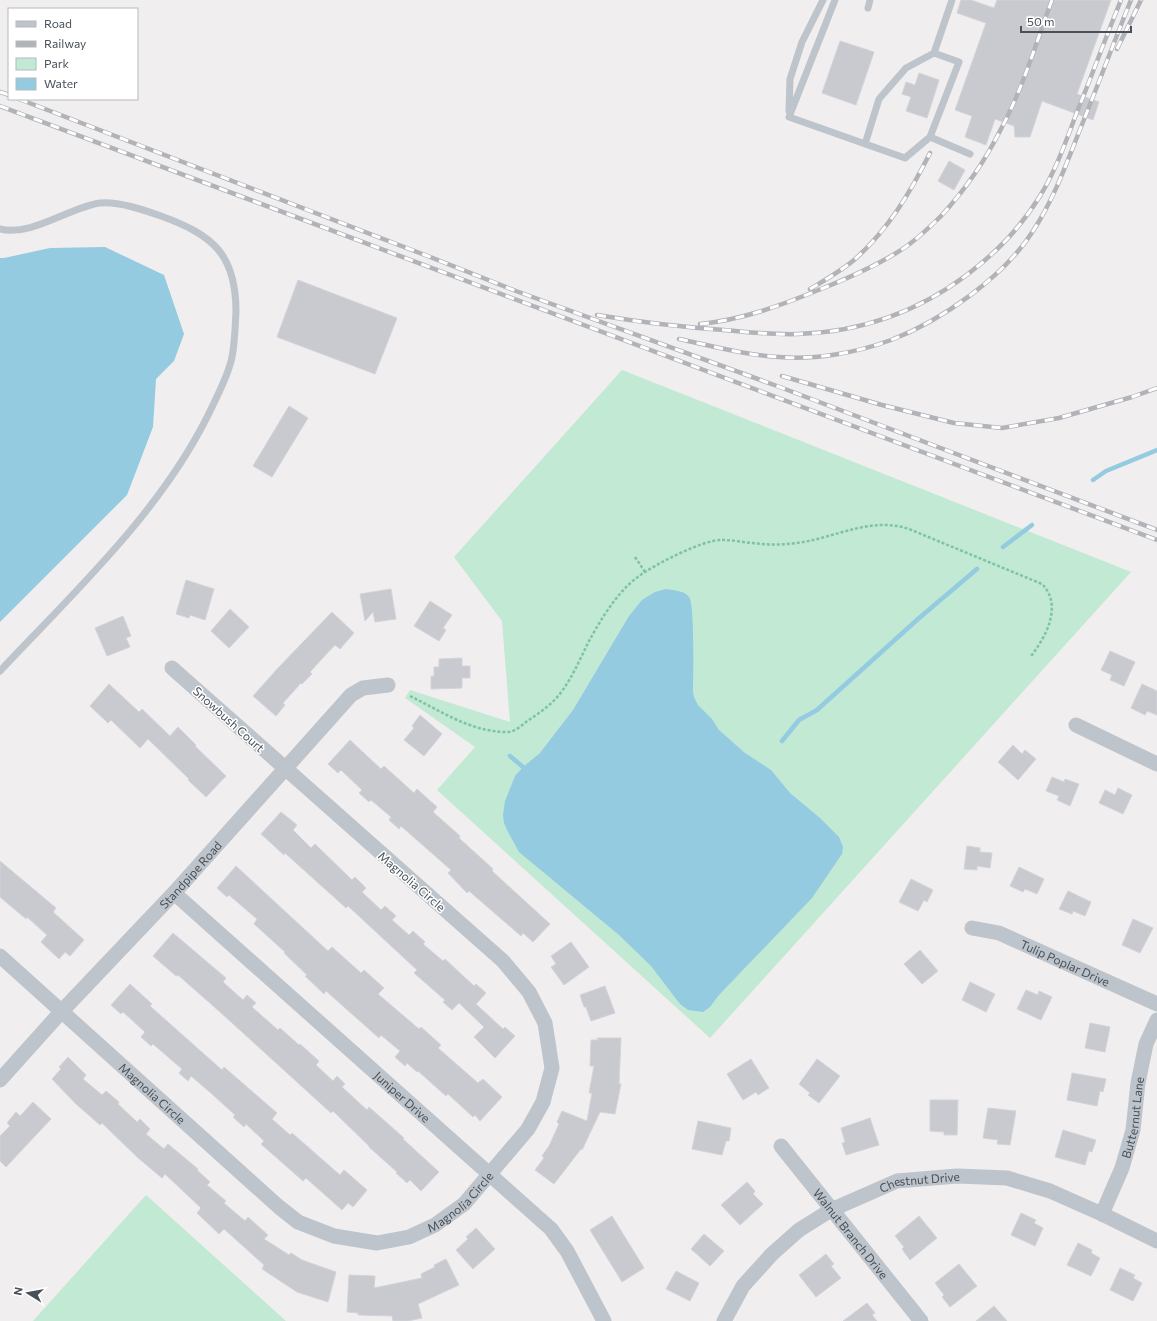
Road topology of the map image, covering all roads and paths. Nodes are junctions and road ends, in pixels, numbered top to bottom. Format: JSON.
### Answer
{"nodes":[{"id":1,"x":823,"y":0,"type":"edge"},
{"id":2,"x":835,"y":0,"type":"edge"},
{"id":3,"x":870,"y":0,"type":"edge"},
{"id":4,"x":952,"y":0,"type":"edge"},
{"id":5,"x":868,"y":8,"type":"dead end"},
{"id":6,"x":934,"y":52,"type":"junction"},
{"id":7,"x":789,"y":117,"type":"junction"},
{"id":8,"x":930,"y":137,"type":"junction"},
{"id":9,"x":865,"y":144,"type":"junction"},
{"id":10,"x":970,"y":154,"type":"dead end"},
{"id":11,"x":0,"y":230,"type":"edge"},
{"id":12,"x":635,"y":557,"type":"dead end"},
{"id":13,"x":646,"y":572,"type":"junction"},
{"id":14,"x":1031,"y":656,"type":"dead end"},
{"id":15,"x":172,"y":668,"type":"dead end"},
{"id":16,"x":0,"y":671,"type":"edge"},
{"id":17,"x":388,"y":685,"type":"dead end"},
{"id":18,"x":410,"y":696,"type":"dead end"},
{"id":19,"x":1076,"y":725,"type":"dead end"},
{"id":20,"x":1157,"y":764,"type":"edge"},
{"id":21,"x":285,"y":769,"type":"junction"},
{"id":22,"x":174,"y":892,"type":"junction"},
{"id":23,"x":972,"y":928,"type":"dead end"},
{"id":24,"x":0,"y":956,"type":"edge"},
{"id":25,"x":1157,"y":1004,"type":"edge"},
{"id":26,"x":61,"y":1012,"type":"junction"},
{"id":27,"x":1157,"y":1020,"type":"edge"},
{"id":28,"x":0,"y":1080,"type":"edge"},
{"id":29,"x":781,"y":1146,"type":"dead end"},
{"id":30,"x":490,"y":1174,"type":"junction"},
{"id":31,"x":831,"y":1210,"type":"junction"},
{"id":32,"x":1102,"y":1214,"type":"junction"},
{"id":33,"x":1157,"y":1241,"type":"edge"},
{"id":34,"x":604,"y":1321,"type":"edge"},
{"id":35,"x":724,"y":1321,"type":"edge"},
{"id":36,"x":921,"y":1321,"type":"edge"}],
"edges":[{"from":1,"to":7,"type":"lane"},
{"from":2,"to":7,"type":"lane"},
{"from":3,"to":5,"type":"lane"},
{"from":4,"to":6,"type":"lane"},
{"from":6,"to":8,"type":"lane"},
{"from":6,"to":9,"type":"lane"},
{"from":7,"to":9,"type":"lane"},
{"from":8,"to":9,"type":"lane"},
{"from":8,"to":10,"type":"lane"},
{"from":11,"to":16,"type":"lane"},
{"from":12,"to":13,"type":"path"},
{"from":13,"to":14,"type":"path"},
{"from":13,"to":18,"type":"path"},
{"from":15,"to":21,"type":"street","name":"Snowbush Court"},
{"from":17,"to":21,"type":"street","name":"Standpipe Road"},
{"from":19,"to":20,"type":"street"},
{"from":21,"to":22,"type":"street","name":"Standpipe Road"},
{"from":21,"to":30,"type":"street","name":"Magnolia Circle"},
{"from":22,"to":26,"type":"street","name":"Standpipe Road"},
{"from":22,"to":30,"type":"street","name":"Juniper Drive"},
{"from":23,"to":25,"type":"street","name":"Tulip Poplar Drive"},
{"from":24,"to":26,"type":"street","name":"Magnolia Circle"},
{"from":26,"to":28,"type":"street","name":"Standpipe Road"},
{"from":26,"to":30,"type":"street","name":"Magnolia Circle"},
{"from":27,"to":32,"type":"street","name":"Butternut Lane"},
{"from":29,"to":31,"type":"street","name":"Walnut Branch Drive"},
{"from":30,"to":34,"type":"street","name":"Juniper Drive"},
{"from":31,"to":32,"type":"street","name":"Chestnut Drive"},
{"from":31,"to":35,"type":"street","name":"Chestnut Drive"},
{"from":31,"to":36,"type":"street","name":"Walnut Branch Drive"},
{"from":32,"to":33,"type":"street","name":"Chestnut Drive"}]}
